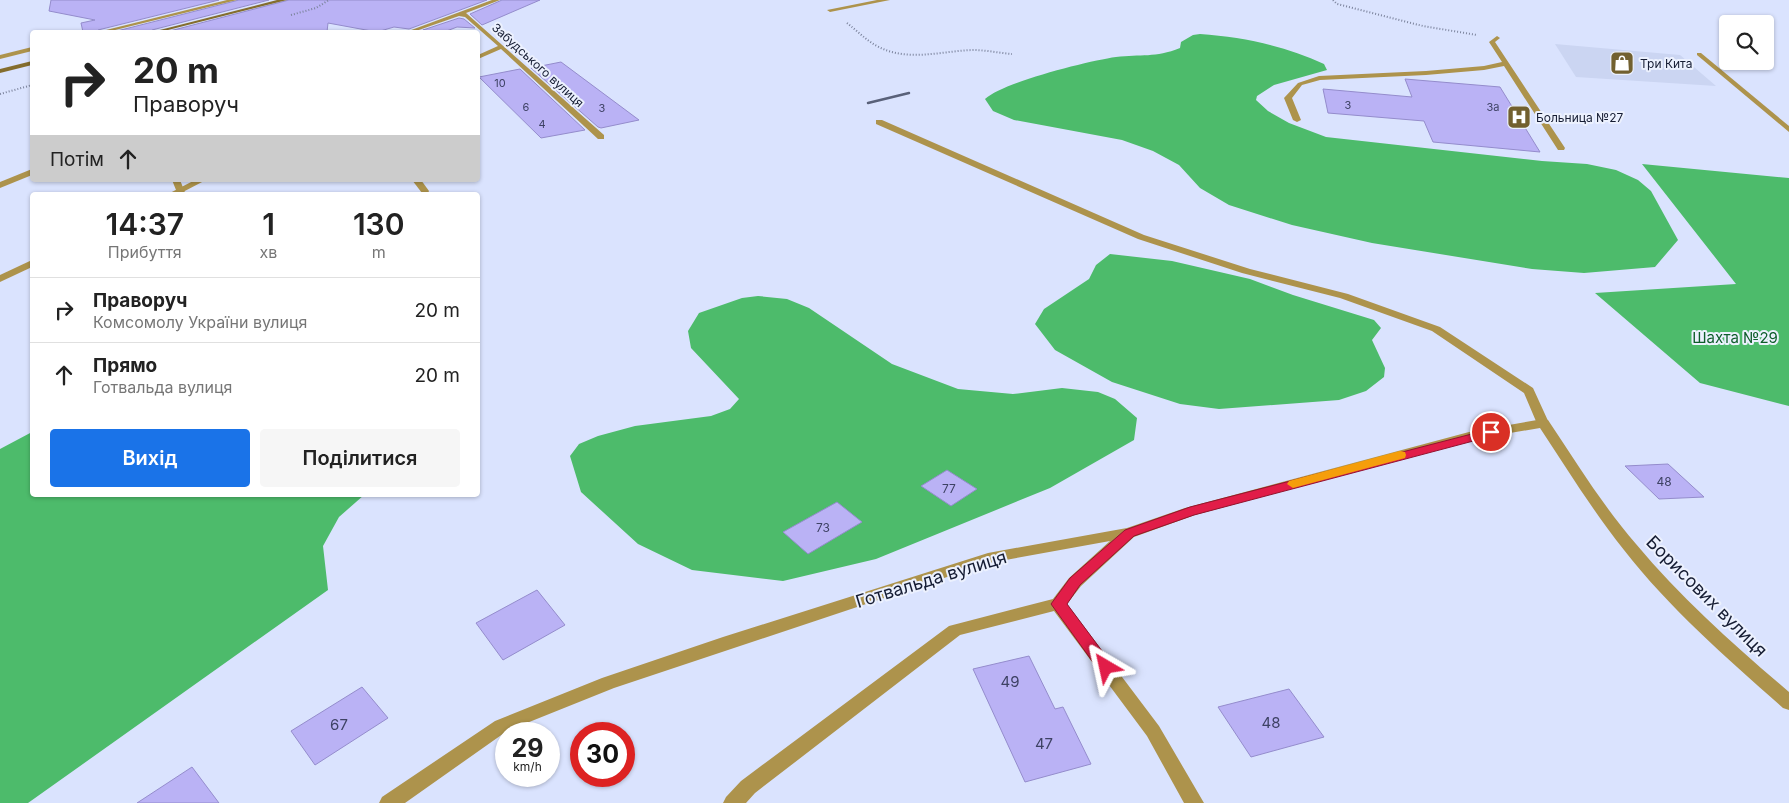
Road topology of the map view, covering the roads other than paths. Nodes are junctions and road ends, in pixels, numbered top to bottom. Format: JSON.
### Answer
{"nodes":[{"id":1,"x":234,"y":0,"type":"edge"},
{"id":2,"x":284,"y":0,"type":"edge"},
{"id":3,"x":497,"y":0,"type":"edge"},
{"id":4,"x":887,"y":0,"type":"edge"},
{"id":5,"x":830,"y":10,"type":"road end"},
{"id":6,"x":459,"y":14,"type":"junction"},
{"id":7,"x":109,"y":30,"type":"edge"},
{"id":8,"x":162,"y":30,"type":"edge"},
{"id":9,"x":415,"y":30,"type":"edge"},
{"id":10,"x":1497,"y":38,"type":"road end"},
{"id":11,"x":501,"y":47,"type":"junction"},
{"id":12,"x":30,"y":50,"type":"edge"},
{"id":13,"x":1699,"y":54,"type":"dead end"},
{"id":14,"x":480,"y":56,"type":"edge"},
{"id":15,"x":0,"y":57,"type":"edge"},
{"id":16,"x":1507,"y":63,"type":"junction"},
{"id":17,"x":30,"y":64,"type":"edge"},
{"id":18,"x":0,"y":71,"type":"edge"},
{"id":19,"x":1297,"y":120,"type":"dead end"},
{"id":20,"x":879,"y":122,"type":"dead end"},
{"id":21,"x":1789,"y":130,"type":"edge"},
{"id":22,"x":601,"y":137,"type":"dead end"},
{"id":23,"x":1561,"y":148,"type":"dead end"},
{"id":24,"x":30,"y":173,"type":"edge"},
{"id":25,"x":198,"y":182,"type":"edge"},
{"id":26,"x":418,"y":182,"type":"edge"},
{"id":27,"x":0,"y":184,"type":"edge"},
{"id":28,"x":425,"y":191,"type":"dead end"},
{"id":29,"x":181,"y":192,"type":"edge"},
{"id":30,"x":30,"y":264,"type":"edge"},
{"id":31,"x":0,"y":279,"type":"edge"},
{"id":32,"x":1543,"y":423,"type":"junction"},
{"id":33,"x":1129,"y":533,"type":"junction"},
{"id":34,"x":1058,"y":604,"type":"junction"},
{"id":35,"x":1789,"y":703,"type":"edge"},
{"id":36,"x":389,"y":803,"type":"edge"},
{"id":37,"x":733,"y":803,"type":"edge"},
{"id":38,"x":1194,"y":803,"type":"edge"}],
"edges":[{"from":1,"to":7,"type":"street"},
{"from":2,"to":8,"type":"main road"},
{"from":3,"to":6,"type":"street"},
{"from":4,"to":5,"type":"street"},
{"from":6,"to":9,"type":"street"},
{"from":6,"to":11,"type":"street","name":"Забудського вулиця"},
{"from":10,"to":16,"type":"street"},
{"from":11,"to":14,"type":"street"},
{"from":11,"to":22,"type":"street","name":"Забудського вулиця"},
{"from":12,"to":15,"type":"street"},
{"from":13,"to":21,"type":"street"},
{"from":16,"to":19,"type":"street"},
{"from":16,"to":23,"type":"street"},
{"from":17,"to":18,"type":"main road"},
{"from":20,"to":32,"type":"street"},
{"from":24,"to":27,"type":"street"},
{"from":25,"to":29,"type":"street"},
{"from":26,"to":28,"type":"street"},
{"from":30,"to":31,"type":"street"},
{"from":32,"to":33,"type":"street","name":"Готвальда вулиця"},
{"from":32,"to":35,"type":"street","name":"Борисових вулиця"},
{"from":33,"to":34,"type":"street"},
{"from":33,"to":36,"type":"street","name":"Готвальда вулиця"},
{"from":34,"to":37,"type":"street"},
{"from":34,"to":38,"type":"street"}]}
